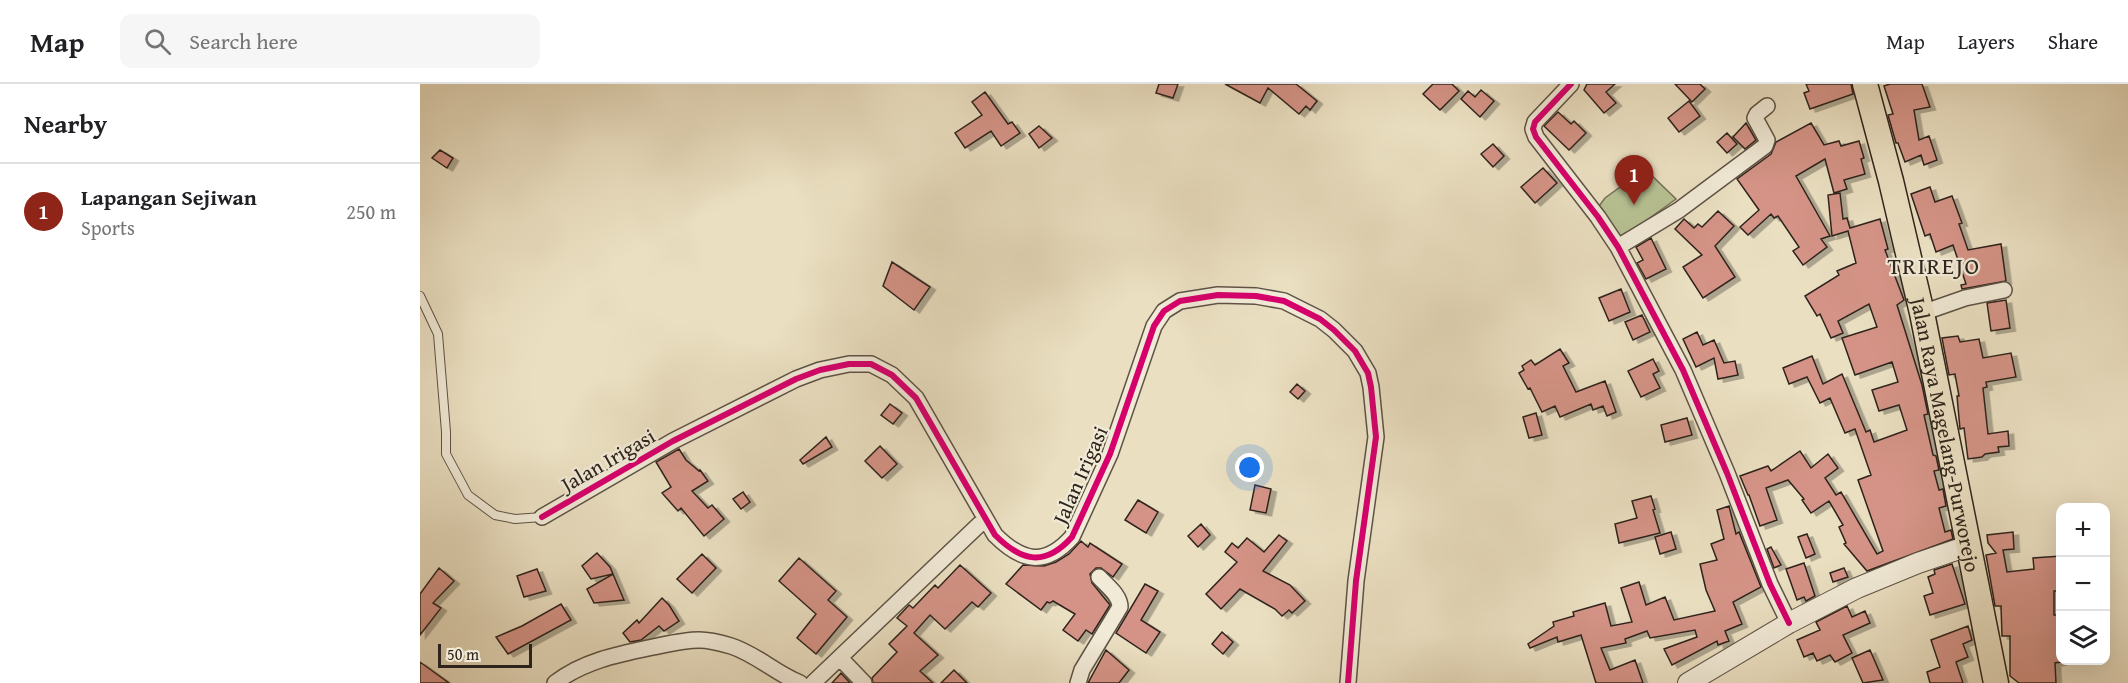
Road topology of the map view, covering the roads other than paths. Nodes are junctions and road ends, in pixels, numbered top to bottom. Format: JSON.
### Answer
{"nodes":[{"id":1,"x":1571,"y":84,"type":"edge"},
{"id":2,"x":1865,"y":84,"type":"edge"},
{"id":3,"x":1767,"y":106,"type":"dead end"},
{"id":4,"x":1618,"y":248,"type":"junction"},
{"id":5,"x":2004,"y":290,"type":"dead end"},
{"id":6,"x":420,"y":296,"type":"edge"},
{"id":7,"x":1922,"y":313,"type":"junction"},
{"id":8,"x":542,"y":517,"type":"joint"},
{"id":9,"x":985,"y":519,"type":"junction"},
{"id":10,"x":1968,"y":546,"type":"junction"},
{"id":11,"x":1099,"y":577,"type":"dead end"},
{"id":12,"x":1789,"y":623,"type":"junction"},
{"id":13,"x":840,"y":658,"type":"junction"},
{"id":14,"x":555,"y":683,"type":"edge"},
{"id":15,"x":800,"y":683,"type":"edge"},
{"id":16,"x":813,"y":683,"type":"edge"},
{"id":17,"x":864,"y":683,"type":"edge"},
{"id":18,"x":1078,"y":683,"type":"edge"},
{"id":19,"x":1348,"y":683,"type":"edge"},
{"id":20,"x":1688,"y":683,"type":"edge"},
{"id":21,"x":1996,"y":683,"type":"edge"}],
"edges":[{"from":1,"to":4,"type":"street"},
{"from":2,"to":7,"type":"main road","name":"Jalan Raya Magelang-Purworejo"},
{"from":3,"to":4,"type":"street"},
{"from":4,"to":12,"type":"street"},
{"from":5,"to":7,"type":"street"},
{"from":6,"to":8,"type":"lane","name":"Jalan Irigasi"},
{"from":7,"to":10,"type":"main road","name":"Jalan Raya Magelang-Purworejo"},
{"from":8,"to":9,"type":"street","name":"Jalan Irigasi"},
{"from":9,"to":13,"type":"street"},
{"from":9,"to":19,"type":"street","name":"Jalan Irigasi"},
{"from":10,"to":12,"type":"street"},
{"from":10,"to":21,"type":"main road","name":"Jalan Raya Magelang-Purworejo"},
{"from":11,"to":18,"type":"street"},
{"from":12,"to":20,"type":"street"},
{"from":13,"to":16,"type":"street"},
{"from":13,"to":17,"type":"street"},
{"from":14,"to":15,"type":"street"}]}
